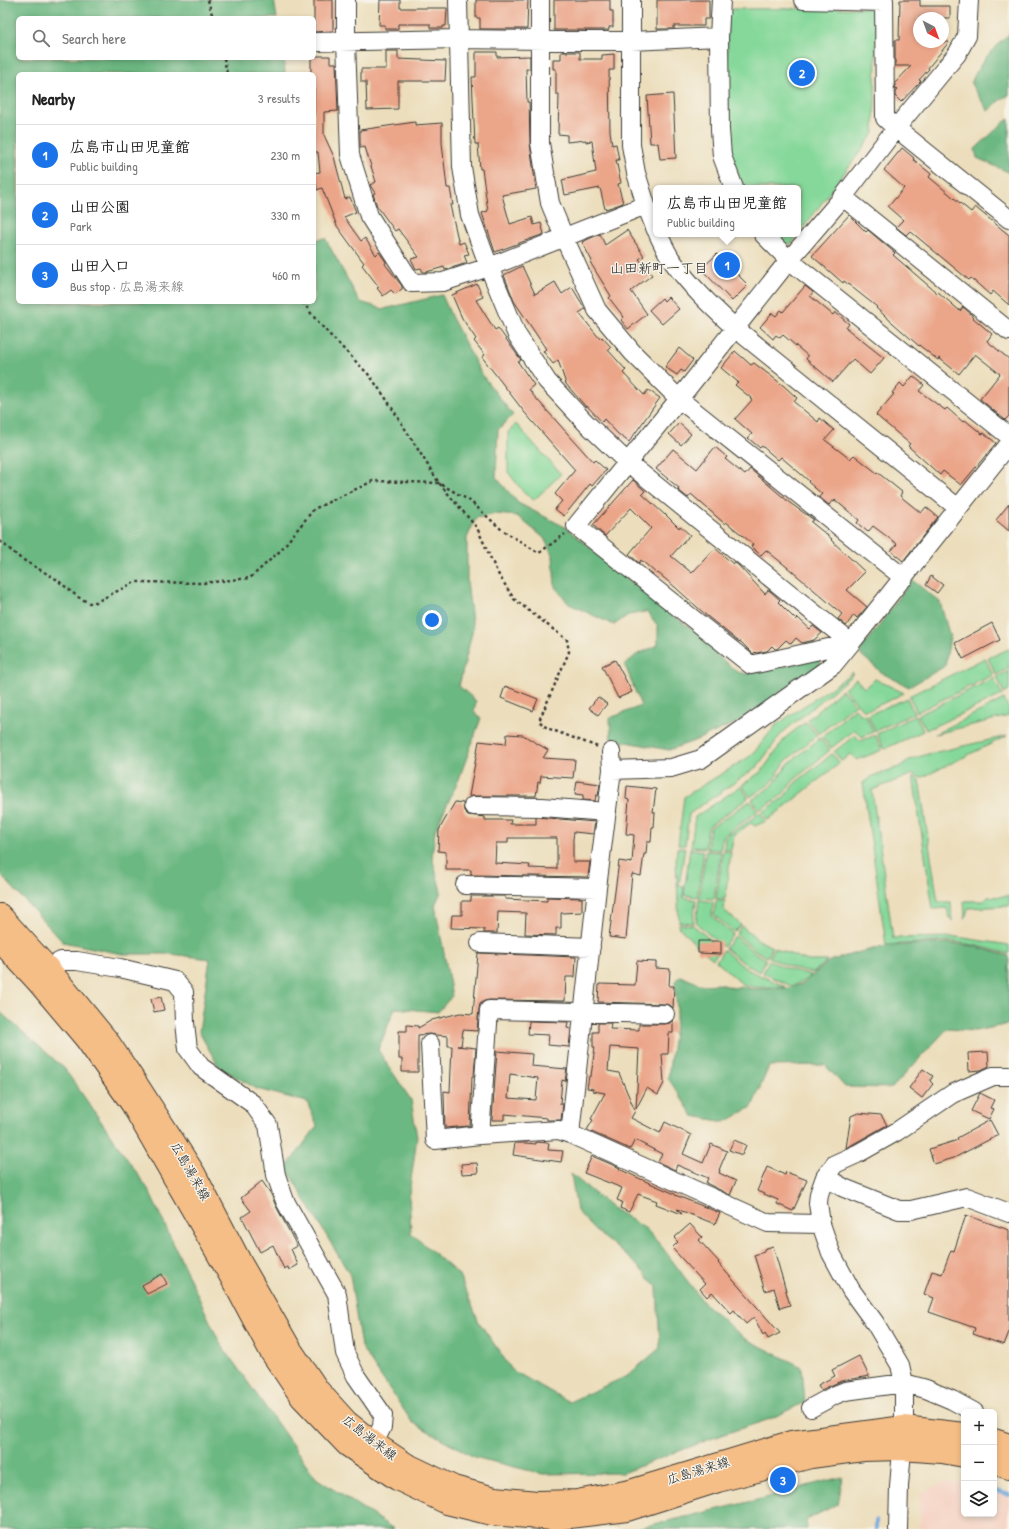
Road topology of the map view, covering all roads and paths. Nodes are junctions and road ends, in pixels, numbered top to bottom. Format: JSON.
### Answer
{"nodes":[{"id":1,"x":208,"y":0,"type":"edge"},
{"id":2,"x":346,"y":0,"type":"edge"},
{"id":3,"x":458,"y":0,"type":"edge"},
{"id":4,"x":540,"y":0,"type":"edge"},
{"id":5,"x":631,"y":0,"type":"edge"},
{"id":6,"x":721,"y":0,"type":"edge"},
{"id":7,"x":803,"y":0,"type":"edge"},
{"id":8,"x":969,"y":0,"type":"edge"},
{"id":9,"x":884,"y":1,"type":"edge"},
{"id":10,"x":212,"y":16,"type":"edge"},
{"id":11,"x":718,"y":37,"type":"junction"},
{"id":12,"x":459,"y":39,"type":"junction"},
{"id":13,"x":540,"y":39,"type":"junction"},
{"id":14,"x":346,"y":41,"type":"junction"},
{"id":15,"x":631,"y":41,"type":"junction"},
{"id":16,"x":316,"y":42,"type":"edge"},
{"id":17,"x":224,"y":60,"type":"edge"},
{"id":18,"x":227,"y":72,"type":"edge"},
{"id":19,"x":896,"y":128,"type":"junction"},
{"id":20,"x":733,"y":185,"type":"edge"},
{"id":21,"x":843,"y":197,"type":"junction"},
{"id":22,"x":646,"y":205,"type":"junction"},
{"id":23,"x":1009,"y":219,"type":"edge"},
{"id":24,"x":653,"y":222,"type":"edge"},
{"id":25,"x":564,"y":237,"type":"junction"},
{"id":26,"x":660,"y":237,"type":"edge"},
{"id":27,"x":766,"y":237,"type":"edge"},
{"id":28,"x":789,"y":260,"type":"junction"},
{"id":29,"x":489,"y":267,"type":"junction"},
{"id":30,"x":304,"y":304,"type":"edge"},
{"id":31,"x":735,"y":328,"type":"junction"},
{"id":32,"x":1009,"y":331,"type":"edge"},
{"id":33,"x":679,"y":399,"type":"junction"},
{"id":34,"x":1009,"y":436,"type":"edge"},
{"id":35,"x":1009,"y":444,"type":"edge"},
{"id":36,"x":627,"y":462,"type":"junction"},
{"id":37,"x":439,"y":484,"type":"junction"},
{"id":38,"x":958,"y":508,"type":"junction"},
{"id":39,"x":576,"y":526,"type":"junction"},
{"id":40,"x":0,"y":541,"type":"edge"},
{"id":41,"x":904,"y":578,"type":"junction"},
{"id":42,"x":851,"y":643,"type":"junction"},
{"id":43,"x":612,"y":761,"type":"junction"},
{"id":44,"x":473,"y":806,"type":"dead end"},
{"id":45,"x":607,"y":812,"type":"junction"},
{"id":46,"x":466,"y":885,"type":"dead end"},
{"id":47,"x":597,"y":888,"type":"junction"},
{"id":48,"x":0,"y":915,"type":"edge"},
{"id":49,"x":0,"y":941,"type":"edge"},
{"id":50,"x":480,"y":943,"type":"dead end"},
{"id":51,"x":591,"y":947,"type":"junction"},
{"id":52,"x":43,"y":974,"type":"junction"},
{"id":53,"x":583,"y":1013,"type":"junction"},
{"id":54,"x":665,"y":1014,"type":"dead end"},
{"id":55,"x":430,"y":1044,"type":"dead end"},
{"id":56,"x":1009,"y":1076,"type":"edge"},
{"id":57,"x":570,"y":1134,"type":"junction"},
{"id":58,"x":480,"y":1135,"type":"junction"},
{"id":59,"x":826,"y":1177,"type":"junction"},
{"id":60,"x":1009,"y":1213,"type":"edge"},
{"id":61,"x":821,"y":1224,"type":"junction"},
{"id":62,"x":904,"y":1383,"type":"junction"},
{"id":63,"x":811,"y":1408,"type":"dead end"},
{"id":64,"x":968,"y":1409,"type":"edge"},
{"id":65,"x":904,"y":1427,"type":"junction"},
{"id":66,"x":961,"y":1434,"type":"edge"},
{"id":67,"x":997,"y":1441,"type":"edge"},
{"id":68,"x":374,"y":1443,"type":"junction"},
{"id":69,"x":1009,"y":1445,"type":"edge"},
{"id":70,"x":901,"y":1449,"type":"junction"},
{"id":71,"x":961,"y":1455,"type":"edge"},
{"id":72,"x":997,"y":1464,"type":"edge"},
{"id":73,"x":1009,"y":1468,"type":"edge"},
{"id":74,"x":898,"y":1529,"type":"edge"}],
"edges":[{"from":1,"to":10,"type":"path"},
{"from":2,"to":14,"type":"street"},
{"from":3,"to":12,"type":"street"},
{"from":4,"to":13,"type":"street"},
{"from":5,"to":15,"type":"street"},
{"from":6,"to":11,"type":"street"},
{"from":7,"to":9,"type":"street"},
{"from":8,"to":19,"type":"street"},
{"from":9,"to":19,"type":"street"},
{"from":11,"to":15,"type":"street"},
{"from":11,"to":20,"type":"street"},
{"from":12,"to":13,"type":"street"},
{"from":12,"to":14,"type":"street"},
{"from":12,"to":29,"type":"street"},
{"from":13,"to":15,"type":"street"},
{"from":13,"to":25,"type":"street"},
{"from":14,"to":16,"type":"street"},
{"from":14,"to":29,"type":"street"},
{"from":15,"to":22,"type":"street"},
{"from":17,"to":18,"type":"path"},
{"from":19,"to":21,"type":"street"},
{"from":19,"to":23,"type":"street"},
{"from":21,"to":28,"type":"street"},
{"from":21,"to":32,"type":"street"},
{"from":22,"to":24,"type":"street"},
{"from":22,"to":25,"type":"street"},
{"from":25,"to":29,"type":"street"},
{"from":25,"to":33,"type":"street"},
{"from":26,"to":31,"type":"street"},
{"from":27,"to":28,"type":"street"},
{"from":28,"to":31,"type":"street"},
{"from":28,"to":34,"type":"street"},
{"from":29,"to":36,"type":"street"},
{"from":30,"to":37,"type":"path"},
{"from":31,"to":33,"type":"street"},
{"from":31,"to":38,"type":"street"},
{"from":33,"to":36,"type":"street"},
{"from":33,"to":41,"type":"street"},
{"from":35,"to":38,"type":"street"},
{"from":36,"to":39,"type":"street"},
{"from":36,"to":42,"type":"street"},
{"from":37,"to":39,"type":"path"},
{"from":37,"to":40,"type":"path"},
{"from":37,"to":43,"type":"path"},
{"from":38,"to":41,"type":"street"},
{"from":39,"to":42,"type":"street"},
{"from":41,"to":42,"type":"street"},
{"from":42,"to":43,"type":"street"},
{"from":43,"to":45,"type":"street"},
{"from":44,"to":45,"type":"street"},
{"from":45,"to":47,"type":"street"},
{"from":46,"to":47,"type":"street"},
{"from":47,"to":51,"type":"street"},
{"from":48,"to":52,"type":"main road","name":"広島湯来線"},
{"from":49,"to":52,"type":"main road","name":"広島湯来線"},
{"from":50,"to":51,"type":"street"},
{"from":51,"to":53,"type":"street"},
{"from":52,"to":68,"type":"main road","name":"広島湯来線"},
{"from":52,"to":68,"type":"street"},
{"from":52,"to":70,"type":"main road","name":"広島湯来線"},
{"from":53,"to":54,"type":"street"},
{"from":53,"to":57,"type":"street"},
{"from":53,"to":58,"type":"street"},
{"from":55,"to":58,"type":"street"},
{"from":56,"to":59,"type":"street"},
{"from":57,"to":58,"type":"street"},
{"from":57,"to":61,"type":"street"},
{"from":59,"to":60,"type":"street"},
{"from":59,"to":61,"type":"street"},
{"from":61,"to":62,"type":"street"},
{"from":62,"to":63,"type":"street"},
{"from":62,"to":64,"type":"street"},
{"from":62,"to":65,"type":"street"},
{"from":65,"to":66,"type":"main road","name":"広島湯来線"},
{"from":65,"to":68,"type":"main road","name":"広島湯来線"},
{"from":65,"to":70,"type":"street"},
{"from":67,"to":69,"type":"main road"},
{"from":70,"to":71,"type":"main road","name":"広島湯来線"},
{"from":70,"to":74,"type":"street"},
{"from":72,"to":73,"type":"main road"}]}
